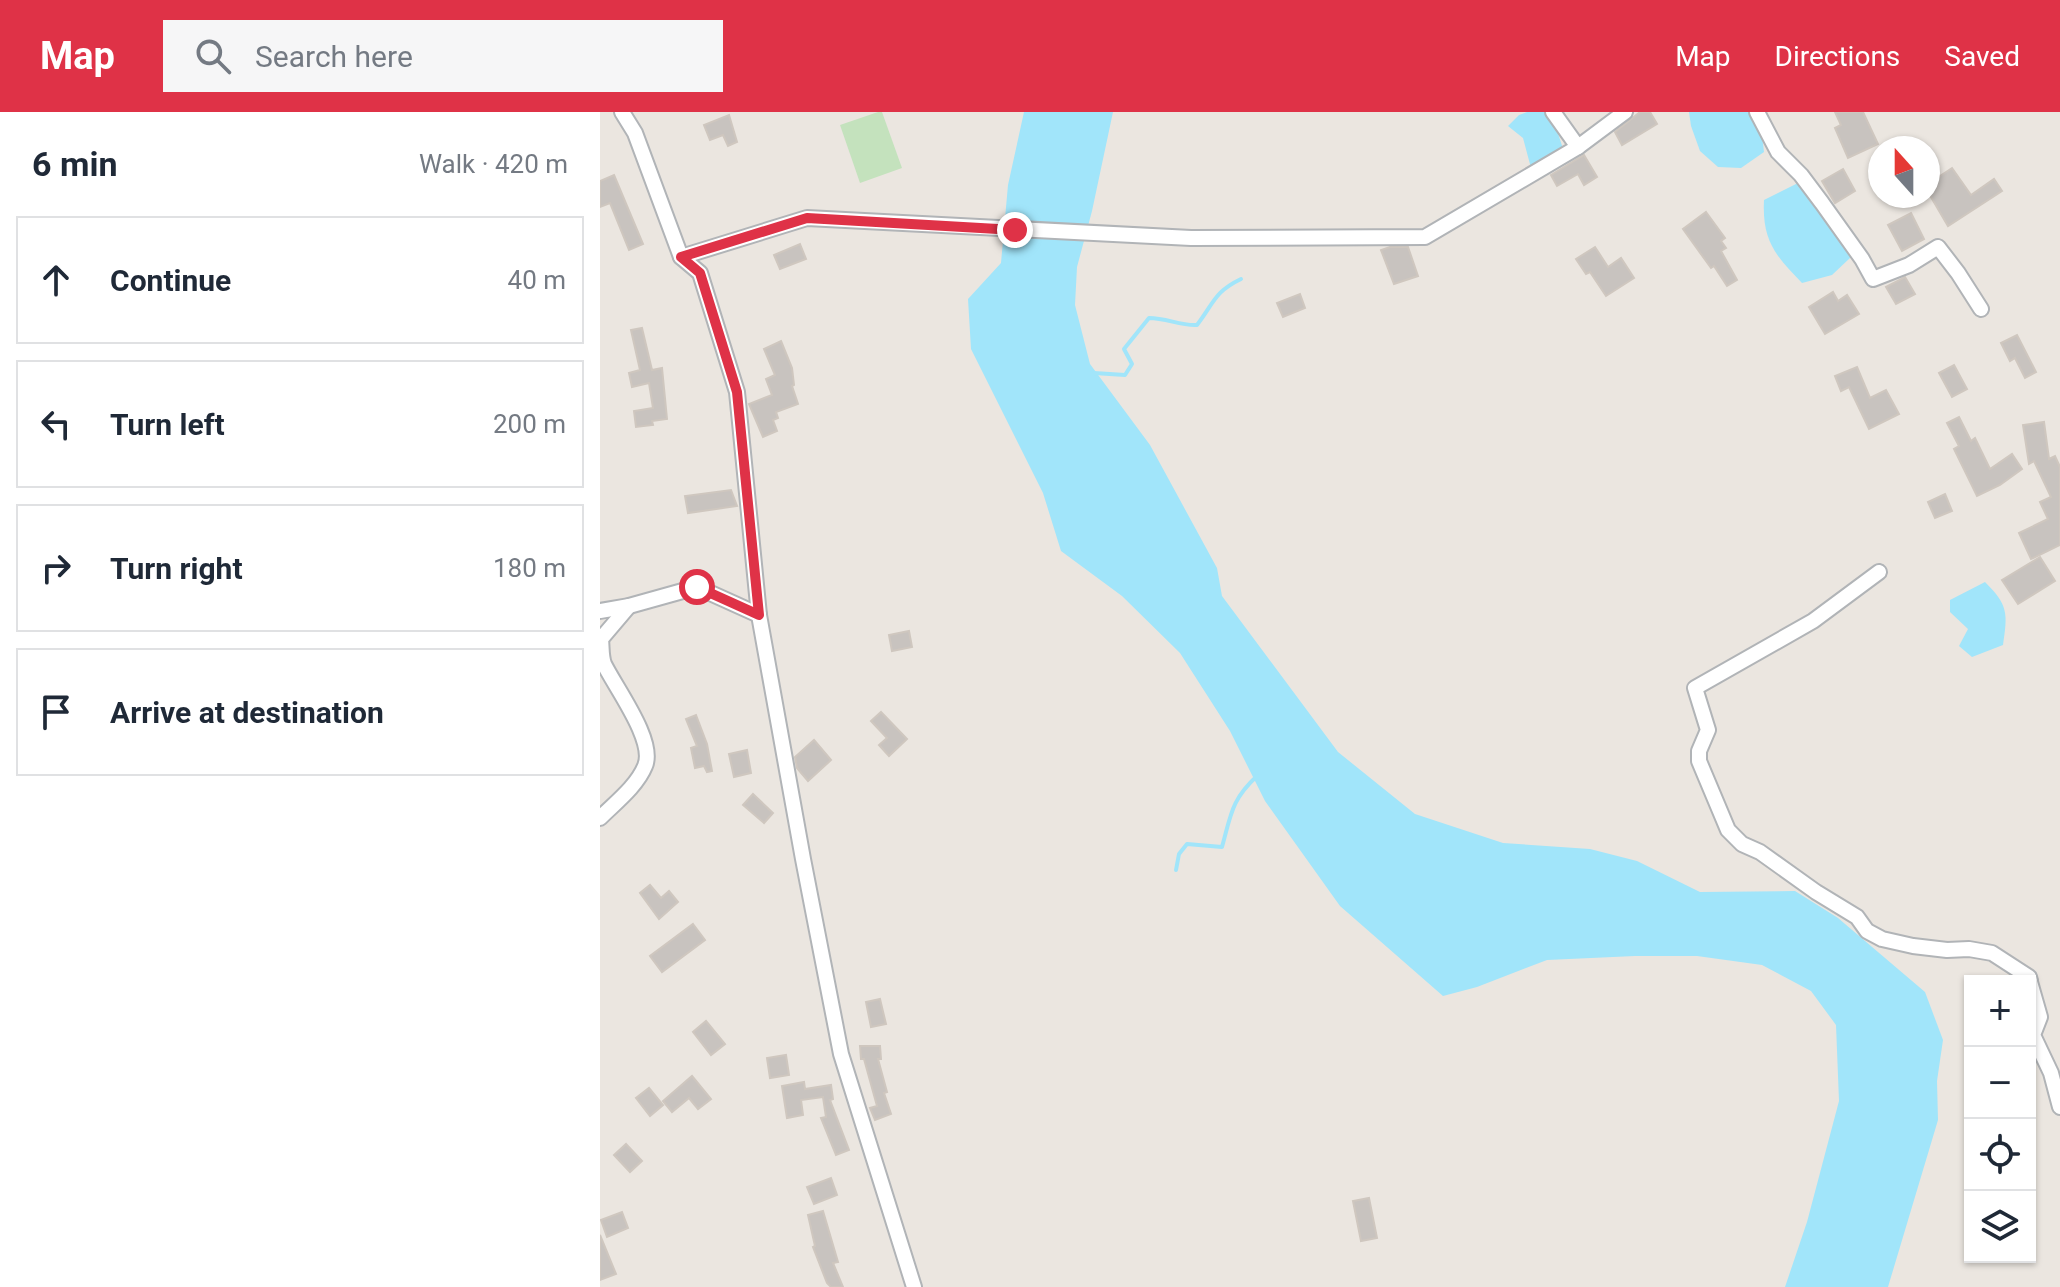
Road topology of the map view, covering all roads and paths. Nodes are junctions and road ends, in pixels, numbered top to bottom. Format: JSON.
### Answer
{"nodes":[{"id":1,"x":622,"y":112,"type":"edge"},
{"id":2,"x":1553,"y":112,"type":"edge"},
{"id":3,"x":1625,"y":112,"type":"edge"},
{"id":4,"x":1757,"y":112,"type":"edge"},
{"id":5,"x":1578,"y":147,"type":"junction"},
{"id":6,"x":681,"y":257,"type":"junction"},
{"id":7,"x":1981,"y":309,"type":"dead end"},
{"id":8,"x":1879,"y":572,"type":"dead end"},
{"id":9,"x":629,"y":606,"type":"junction"},
{"id":10,"x":600,"y":611,"type":"edge"},
{"id":11,"x":759,"y":615,"type":"junction"},
{"id":12,"x":600,"y":818,"type":"edge"},
{"id":13,"x":2026,"y":975,"type":"edge"},
{"id":14,"x":2036,"y":1003,"type":"edge"},
{"id":15,"x":2036,"y":1027,"type":"edge"},
{"id":16,"x":2036,"y":1041,"type":"edge"},
{"id":17,"x":2060,"y":1107,"type":"edge"},
{"id":18,"x":914,"y":1287,"type":"edge"}],
"edges":[{"from":1,"to":6,"type":"street"},
{"from":2,"to":5,"type":"street"},
{"from":3,"to":5,"type":"street"},
{"from":4,"to":7,"type":"street"},
{"from":5,"to":6,"type":"street"},
{"from":6,"to":11,"type":"street"},
{"from":8,"to":13,"type":"street"},
{"from":9,"to":10,"type":"street"},
{"from":9,"to":11,"type":"street"},
{"from":9,"to":12,"type":"street"},
{"from":11,"to":18,"type":"street"},
{"from":14,"to":15,"type":"street"},
{"from":16,"to":17,"type":"street"}]}
